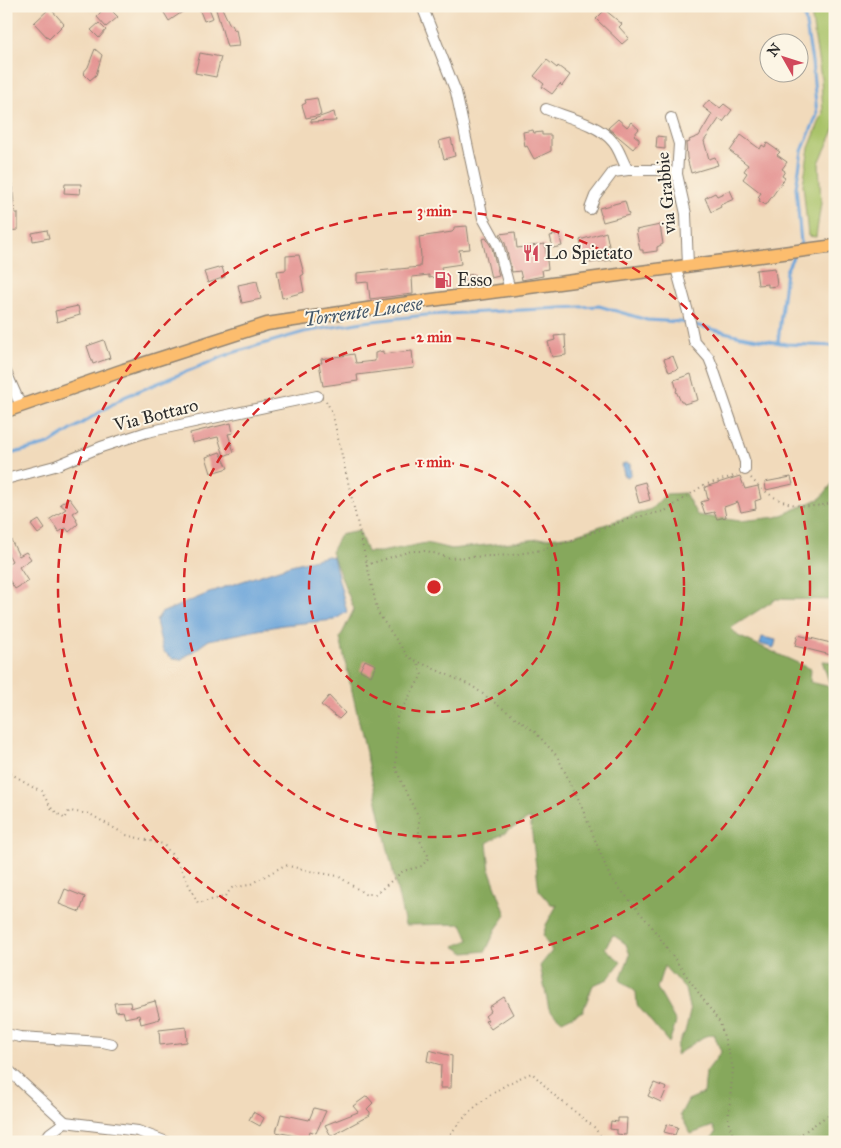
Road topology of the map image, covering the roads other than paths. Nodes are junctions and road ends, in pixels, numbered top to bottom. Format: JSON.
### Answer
{"nodes":[{"id":1,"x":422,"y":6,"type":"edge"},
{"id":2,"x":546,"y":110,"type":"dead end"},
{"id":3,"x":671,"y":118,"type":"dead end"},
{"id":4,"x":628,"y":170,"type":"junction"},
{"id":5,"x":677,"y":174,"type":"junction"},
{"id":6,"x":590,"y":209,"type":"dead end"},
{"id":7,"x":835,"y":246,"type":"edge"},
{"id":8,"x":682,"y":267,"type":"junction"},
{"id":9,"x":510,"y":290,"type":"junction"},
{"id":10,"x":6,"y":372,"type":"edge"},
{"id":11,"x":317,"y":396,"type":"road end"},
{"id":12,"x":21,"y":406,"type":"junction"},
{"id":13,"x":6,"y":411,"type":"edge"},
{"id":14,"x":745,"y":470,"type":"road end"},
{"id":15,"x":6,"y":478,"type":"edge"},
{"id":16,"x":6,"y":1034,"type":"edge"},
{"id":17,"x":112,"y":1044,"type":"dead end"},
{"id":18,"x":6,"y":1068,"type":"edge"},
{"id":19,"x":65,"y":1122,"type":"junction"},
{"id":20,"x":43,"y":1142,"type":"edge"},
{"id":21,"x":167,"y":1142,"type":"edge"}],
"edges":[{"from":1,"to":9,"type":"street"},
{"from":2,"to":4,"type":"street"},
{"from":3,"to":5,"type":"street","name":"via Grabbie"},
{"from":4,"to":5,"type":"street"},
{"from":4,"to":6,"type":"street"},
{"from":5,"to":8,"type":"street","name":"via Grabbie"},
{"from":7,"to":8,"type":"main road"},
{"from":8,"to":9,"type":"main road"},
{"from":8,"to":14,"type":"street","name":"via Grabbie"},
{"from":9,"to":12,"type":"main road"},
{"from":10,"to":12,"type":"street"},
{"from":11,"to":15,"type":"street","name":"Via Bottaro"},
{"from":12,"to":13,"type":"main road"},
{"from":16,"to":17,"type":"street"},
{"from":18,"to":19,"type":"street"},
{"from":19,"to":20,"type":"street"},
{"from":19,"to":21,"type":"street"}]}
